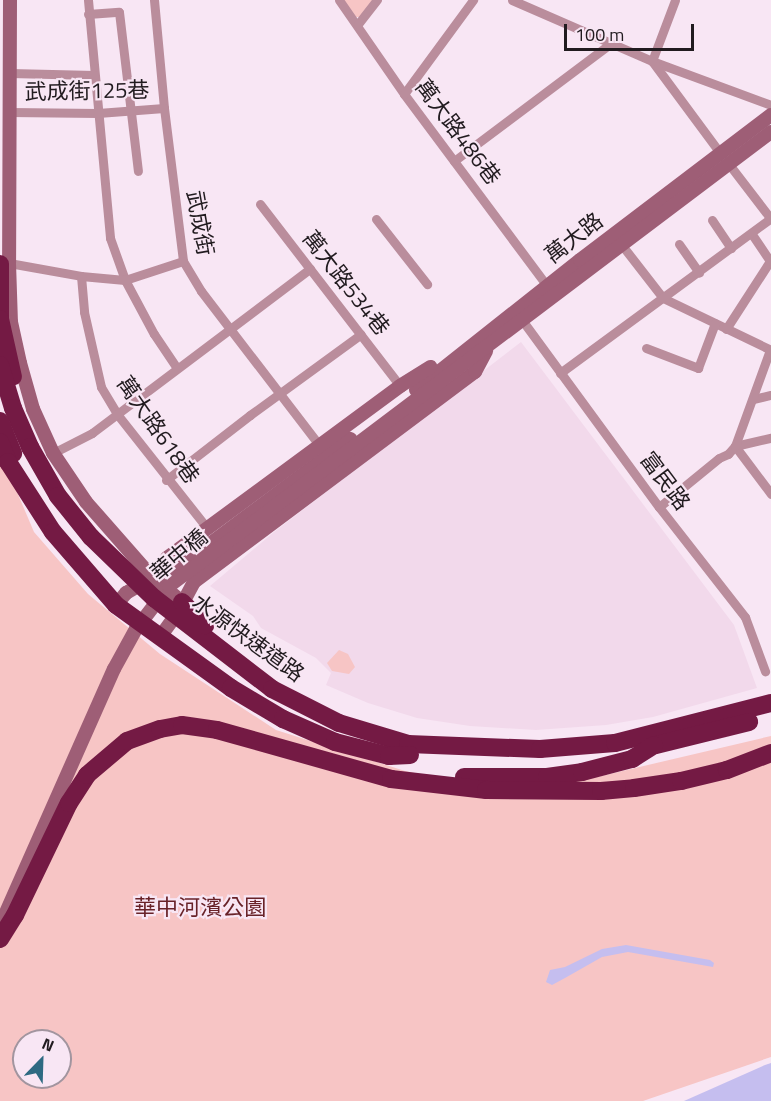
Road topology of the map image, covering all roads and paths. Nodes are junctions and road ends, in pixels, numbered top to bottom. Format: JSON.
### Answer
{"nodes":[{"id":1,"x":10,"y":0,"type":"edge"},
{"id":2,"x":88,"y":0,"type":"edge"},
{"id":3,"x":154,"y":0,"type":"edge"},
{"id":4,"x":339,"y":0,"type":"edge"},
{"id":5,"x":377,"y":0,"type":"edge"},
{"id":6,"x":473,"y":0,"type":"edge"},
{"id":7,"x":512,"y":0,"type":"edge"},
{"id":8,"x":675,"y":0,"type":"edge"},
{"id":9,"x":88,"y":14,"type":"junction"},
{"id":10,"x":358,"y":24,"type":"junction"},
{"id":11,"x":611,"y":43,"type":"junction"},
{"id":12,"x":652,"y":61,"type":"junction"},
{"id":13,"x":10,"y":73,"type":"junction"},
{"id":14,"x":94,"y":75,"type":"junction"},
{"id":15,"x":404,"y":94,"type":"junction"},
{"id":16,"x":771,"y":105,"type":"edge"},
{"id":17,"x":164,"y":108,"type":"junction"},
{"id":18,"x":10,"y":112,"type":"junction"},
{"id":19,"x":131,"y":112,"type":"junction"},
{"id":20,"x":98,"y":113,"type":"junction"},
{"id":21,"x":771,"y":115,"type":"edge"},
{"id":22,"x":771,"y":132,"type":"edge"},
{"id":23,"x":724,"y":158,"type":"junction"},
{"id":24,"x":454,"y":160,"type":"junction"},
{"id":25,"x":138,"y":171,"type":"dead end"},
{"id":26,"x":260,"y":204,"type":"dead end"},
{"id":27,"x":771,"y":218,"type":"edge"},
{"id":28,"x":376,"y":219,"type":"dead end"},
{"id":29,"x":712,"y":220,"type":"dead end"},
{"id":30,"x":752,"y":234,"type":"junction"},
{"id":31,"x":621,"y":244,"type":"junction"},
{"id":32,"x":679,"y":244,"type":"dead end"},
{"id":33,"x":731,"y":248,"type":"junction"},
{"id":34,"x":183,"y":261,"type":"junction"},
{"id":35,"x":4,"y":263,"type":"edge"},
{"id":36,"x":310,"y":268,"type":"junction"},
{"id":37,"x":699,"y":273,"type":"junction"},
{"id":38,"x":81,"y":276,"type":"junction"},
{"id":39,"x":125,"y":280,"type":"junction"},
{"id":40,"x":427,"y":284,"type":"dead end"},
{"id":41,"x":547,"y":286,"type":"junction"},
{"id":42,"x":663,"y":298,"type":"junction"},
{"id":43,"x":522,"y":320,"type":"junction"},
{"id":44,"x":715,"y":323,"type":"junction"},
{"id":45,"x":229,"y":328,"type":"junction"},
{"id":46,"x":726,"y":329,"type":"junction"},
{"id":47,"x":361,"y":334,"type":"junction"},
{"id":48,"x":484,"y":342,"type":"junction"},
{"id":49,"x":646,"y":348,"type":"dead end"},
{"id":50,"x":771,"y":350,"type":"edge"},
{"id":51,"x":0,"y":364,"type":"edge"},
{"id":52,"x":176,"y":368,"type":"junction"},
{"id":53,"x":560,"y":373,"type":"junction"},
{"id":54,"x":281,"y":394,"type":"junction"},
{"id":55,"x":771,"y":395,"type":"edge"},
{"id":56,"x":406,"y":396,"type":"junction"},
{"id":57,"x":753,"y":399,"type":"junction"},
{"id":58,"x":0,"y":401,"type":"edge"},
{"id":59,"x":117,"y":414,"type":"junction"},
{"id":60,"x":0,"y":421,"type":"edge"},
{"id":61,"x":771,"y":438,"type":"edge"},
{"id":62,"x":0,"y":442,"type":"edge"},
{"id":63,"x":320,"y":446,"type":"junction"},
{"id":64,"x":735,"y":446,"type":"junction"},
{"id":65,"x":53,"y":453,"type":"junction"},
{"id":66,"x":166,"y":480,"type":"junction"},
{"id":67,"x":771,"y":495,"type":"edge"},
{"id":68,"x":658,"y":507,"type":"junction"},
{"id":69,"x":207,"y":528,"type":"junction"},
{"id":70,"x":167,"y":558,"type":"junction"},
{"id":71,"x":151,"y":576,"type":"junction"},
{"id":72,"x":194,"y":582,"type":"junction"},
{"id":73,"x":182,"y":602,"type":"junction"},
{"id":74,"x":116,"y":605,"type":"junction"},
{"id":75,"x":139,"y":611,"type":"junction"},
{"id":76,"x":160,"y":637,"type":"junction"},
{"id":77,"x":765,"y":671,"type":"dead end"},
{"id":78,"x":771,"y":703,"type":"edge"},
{"id":79,"x":771,"y":716,"type":"edge"},
{"id":80,"x":182,"y":725,"type":"junction"},
{"id":81,"x":248,"y":728,"type":"dead end"},
{"id":82,"x":615,"y":743,"type":"junction"},
{"id":83,"x":654,"y":745,"type":"junction"},
{"id":84,"x":771,"y":753,"type":"edge"},
{"id":85,"x":410,"y":755,"type":"junction"},
{"id":86,"x":422,"y":788,"type":"dead end"},
{"id":87,"x":0,"y":907,"type":"edge"},
{"id":88,"x":0,"y":926,"type":"edge"},
{"id":89,"x":0,"y":939,"type":"edge"}],
"edges":[{"from":1,"to":13,"type":"main road"},
{"from":2,"to":9,"type":"street"},
{"from":3,"to":17,"type":"street","name":"武成街"},
{"from":4,"to":10,"type":"street","name":"萬大路486巷"},
{"from":5,"to":10,"type":"street"},
{"from":6,"to":15,"type":"street"},
{"from":7,"to":11,"type":"street"},
{"from":8,"to":12,"type":"street"},
{"from":9,"to":14,"type":"street"},
{"from":9,"to":19,"type":"street"},
{"from":10,"to":15,"type":"street","name":"萬大路486巷"},
{"from":11,"to":12,"type":"street"},
{"from":11,"to":24,"type":"street"},
{"from":12,"to":16,"type":"street"},
{"from":12,"to":23,"type":"street"},
{"from":13,"to":14,"type":"street"},
{"from":13,"to":18,"type":"main road"},
{"from":14,"to":20,"type":"street"},
{"from":15,"to":24,"type":"street","name":"萬大路486巷"},
{"from":17,"to":19,"type":"street","name":"武成街125巷"},
{"from":17,"to":34,"type":"street","name":"武成街"},
{"from":18,"to":20,"type":"street","name":"武成街125巷"},
{"from":18,"to":35,"type":"main road"},
{"from":19,"to":20,"type":"street","name":"武成街125巷"},
{"from":19,"to":25,"type":"street"},
{"from":20,"to":39,"type":"street"},
{"from":21,"to":23,"type":"main road","name":"萬大路"},
{"from":22,"to":23,"type":"main road","name":"萬大路"},
{"from":23,"to":27,"type":"street"},
{"from":23,"to":31,"type":"main road","name":"萬大路"},
{"from":23,"to":41,"type":"main road","name":"萬大路"},
{"from":24,"to":41,"type":"street","name":"萬大路486巷"},
{"from":26,"to":36,"type":"street","name":"萬大路534巷"},
{"from":27,"to":30,"type":"street"},
{"from":28,"to":40,"type":"street"},
{"from":29,"to":33,"type":"street"},
{"from":30,"to":33,"type":"street"},
{"from":30,"to":46,"type":"street"},
{"from":31,"to":42,"type":"street"},
{"from":31,"to":43,"type":"main road","name":"萬大路"},
{"from":32,"to":37,"type":"street"},
{"from":33,"to":37,"type":"street"},
{"from":34,"to":39,"type":"street"},
{"from":34,"to":45,"type":"street","name":"武成街"},
{"from":35,"to":38,"type":"street"},
{"from":35,"to":65,"type":"main road"},
{"from":35,"to":71,"type":"highway"},
{"from":36,"to":45,"type":"street"},
{"from":36,"to":47,"type":"street","name":"萬大路534巷"},
{"from":37,"to":42,"type":"street"},
{"from":38,"to":39,"type":"street"},
{"from":38,"to":59,"type":"street","name":"萬大路618巷"},
{"from":39,"to":52,"type":"street"},
{"from":41,"to":48,"type":"main road","name":"萬大路"},
{"from":42,"to":44,"type":"street"},
{"from":42,"to":53,"type":"street"},
{"from":43,"to":48,"type":"main road","name":"萬大路"},
{"from":43,"to":53,"type":"street","name":"富民路"},
{"from":44,"to":46,"type":"street"},
{"from":44,"to":49,"type":"street"},
{"from":45,"to":52,"type":"street"},
{"from":45,"to":54,"type":"street","name":"武成街"},
{"from":46,"to":50,"type":"street"},
{"from":47,"to":54,"type":"street"},
{"from":47,"to":56,"type":"street","name":"萬大路534巷"},
{"from":48,"to":56,"type":"main road","name":"華中橋"},
{"from":48,"to":56,"type":"main road"},
{"from":48,"to":72,"type":"main road"},
{"from":50,"to":57,"type":"street"},
{"from":51,"to":82,"type":"highway","name":"水源快速道路"},
{"from":52,"to":59,"type":"street"},
{"from":53,"to":68,"type":"street","name":"富民路"},
{"from":54,"to":63,"type":"street","name":"武成街"},
{"from":54,"to":66,"type":"street"},
{"from":55,"to":57,"type":"street"},
{"from":56,"to":63,"type":"main road"},
{"from":56,"to":75,"type":"main road","name":"華中橋"},
{"from":56,"to":88,"type":"main road","name":"華中橋"},
{"from":57,"to":64,"type":"street"},
{"from":58,"to":85,"type":"highway","name":"水源快速道路"},
{"from":59,"to":65,"type":"street"},
{"from":59,"to":66,"type":"street","name":"萬大路618巷"},
{"from":60,"to":75,"type":"highway"},
{"from":61,"to":64,"type":"street"},
{"from":62,"to":74,"type":"highway"},
{"from":63,"to":69,"type":"main road"},
{"from":64,"to":67,"type":"street"},
{"from":64,"to":68,"type":"street"},
{"from":65,"to":71,"type":"main road"},
{"from":66,"to":69,"type":"street","name":"萬大路618巷"},
{"from":68,"to":77,"type":"street","name":"富民路"},
{"from":69,"to":70,"type":"main road"},
{"from":70,"to":71,"type":"main road"},
{"from":70,"to":72,"type":"main road"},
{"from":71,"to":73,"type":"main road"},
{"from":71,"to":74,"type":"main road"},
{"from":72,"to":73,"type":"main road"},
{"from":73,"to":76,"type":"main road"},
{"from":73,"to":82,"type":"highway"},
{"from":74,"to":76,"type":"highway"},
{"from":75,"to":87,"type":"main road","name":"華中橋"},
{"from":76,"to":85,"type":"highway"},
{"from":78,"to":82,"type":"highway","name":"水源快速道路"},
{"from":79,"to":83,"type":"highway","name":"水源快速道路"},
{"from":80,"to":81,"type":"highway"},
{"from":80,"to":84,"type":"highway"},
{"from":80,"to":89,"type":"highway"},
{"from":83,"to":85,"type":"highway","name":"水源快速道路"},
{"from":83,"to":86,"type":"highway"}]}
